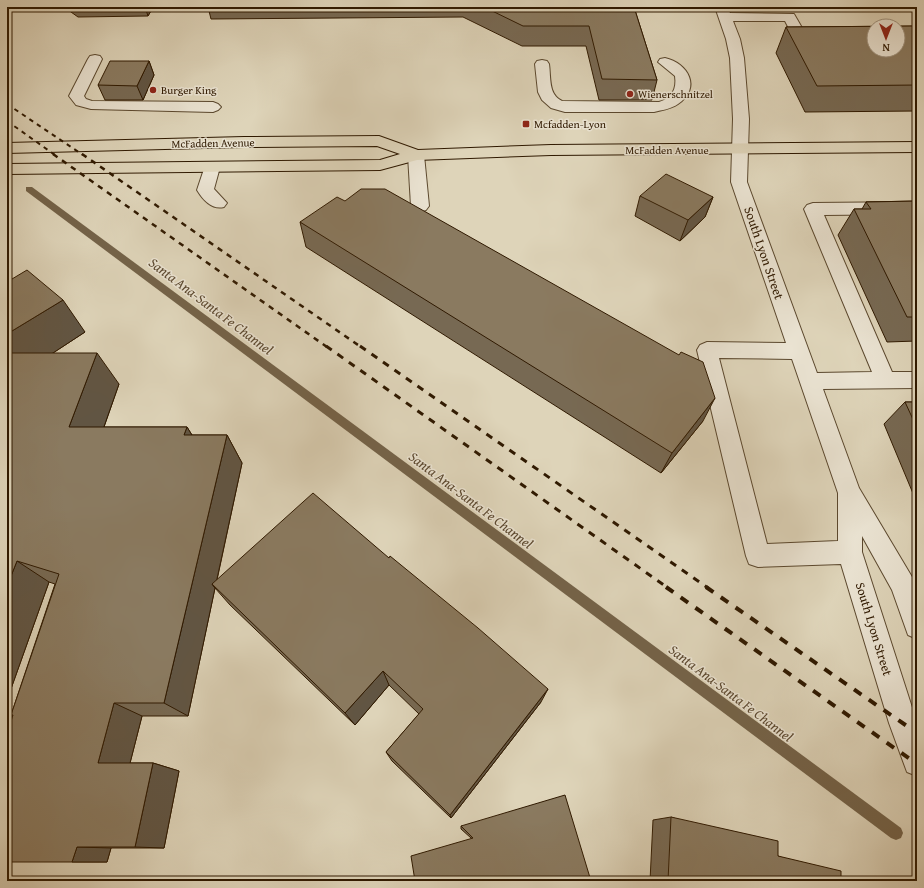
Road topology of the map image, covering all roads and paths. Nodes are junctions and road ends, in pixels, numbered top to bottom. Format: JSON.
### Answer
{"nodes":[{"id":1,"x":722,"y":12,"type":"edge"},
{"id":2,"x":866,"y":38,"type":"edge"},
{"id":3,"x":95,"y":59,"type":"dead end"},
{"id":4,"x":665,"y":62,"type":"dead end"},
{"id":5,"x":542,"y":64,"type":"dead end"},
{"id":6,"x":212,"y":107,"type":"dead end"},
{"id":7,"x":917,"y":147,"type":"edge"},
{"id":8,"x":7,"y":148,"type":"edge"},
{"id":9,"x":740,"y":149,"type":"junction"},
{"id":10,"x":416,"y":155,"type":"junction"},
{"id":11,"x":212,"y":167,"type":"junction"},
{"id":12,"x":7,"y":168,"type":"edge"},
{"id":13,"x":218,"y":203,"type":"dead end"},
{"id":14,"x":420,"y":206,"type":"dead end"},
{"id":15,"x":917,"y":208,"type":"edge"},
{"id":16,"x":798,"y":351,"type":"junction"},
{"id":17,"x":917,"y":380,"type":"edge"},
{"id":18,"x":809,"y":381,"type":"junction"},
{"id":19,"x":886,"y":381,"type":"junction"},
{"id":20,"x":849,"y":492,"type":"junction"},
{"id":21,"x":850,"y":552,"type":"junction"},
{"id":22,"x":917,"y":626,"type":"edge"},
{"id":23,"x":917,"y":762,"type":"edge"}],
"edges":[{"from":1,"to":2,"type":"street"},
{"from":1,"to":9,"type":"street","name":"South Lyon Street"},
{"from":3,"to":6,"type":"street"},
{"from":4,"to":5,"type":"street"},
{"from":7,"to":9,"type":"main road","name":"McFadden Avenue"},
{"from":8,"to":10,"type":"main road","name":"McFadden Avenue"},
{"from":9,"to":10,"type":"main road","name":"McFadden Avenue"},
{"from":9,"to":16,"type":"street","name":"South Lyon Street"},
{"from":10,"to":11,"type":"main road","name":"McFadden Avenue"},
{"from":10,"to":14,"type":"street"},
{"from":11,"to":12,"type":"main road","name":"McFadden Avenue"},
{"from":11,"to":13,"type":"street"},
{"from":15,"to":19,"type":"street"},
{"from":16,"to":18,"type":"street","name":"South Lyon Street"},
{"from":16,"to":21,"type":"street"},
{"from":17,"to":19,"type":"street"},
{"from":18,"to":19,"type":"street"},
{"from":18,"to":20,"type":"street","name":"South Lyon Street"},
{"from":20,"to":21,"type":"street","name":"South Lyon Street"},
{"from":20,"to":22,"type":"street","name":"South Lyon Street"},
{"from":21,"to":23,"type":"street","name":"South Lyon Street"}]}
